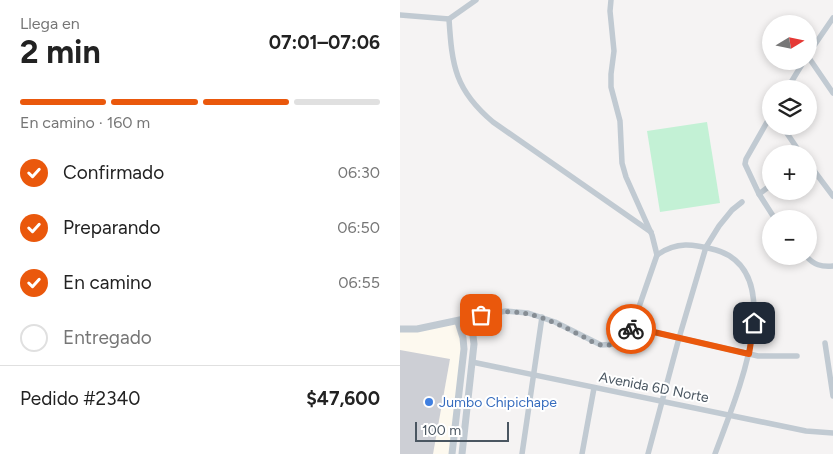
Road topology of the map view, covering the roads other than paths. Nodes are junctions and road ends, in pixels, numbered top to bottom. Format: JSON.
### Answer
{"nodes":[{"id":1,"x":476,"y":0,"type":"edge"},
{"id":2,"x":611,"y":0,"type":"edge"},
{"id":3,"x":400,"y":15,"type":"edge"},
{"id":4,"x":833,"y":18,"type":"edge"},
{"id":5,"x":449,"y":19,"type":"junction"},
{"id":6,"x":818,"y":40,"type":"edge"},
{"id":7,"x":817,"y":70,"type":"edge"},
{"id":8,"x":833,"y":93,"type":"edge"},
{"id":9,"x":762,"y":131,"type":"edge"},
{"id":10,"x":817,"y":173,"type":"edge"},
{"id":11,"x":831,"y":188,"type":"edge"},
{"id":12,"x":762,"y":192,"type":"edge"},
{"id":13,"x":759,"y":194,"type":"junction"},
{"id":14,"x":833,"y":196,"type":"edge"},
{"id":15,"x":742,"y":202,"type":"dead end"},
{"id":16,"x":770,"y":210,"type":"edge"},
{"id":17,"x":651,"y":232,"type":"junction"},
{"id":18,"x":706,"y":247,"type":"junction"},
{"id":19,"x":657,"y":255,"type":"junction"},
{"id":20,"x":817,"y":265,"type":"edge"},
{"id":21,"x":833,"y":266,"type":"edge"},
{"id":22,"x":494,"y":312,"type":"junction"},
{"id":23,"x":542,"y":317,"type":"junction"},
{"id":24,"x":469,"y":318,"type":"junction"},
{"id":25,"x":458,"y":322,"type":"junction"},
{"id":26,"x":632,"y":327,"type":"junction"},
{"id":27,"x":400,"y":329,"type":"edge"},
{"id":28,"x":473,"y":336,"type":"junction"},
{"id":29,"x":678,"y":338,"type":"junction"},
{"id":30,"x":825,"y":343,"type":"dead end"},
{"id":31,"x":749,"y":354,"type":"junction"},
{"id":32,"x":797,"y":356,"type":"dead end"},
{"id":33,"x":472,"y":362,"type":"junction"},
{"id":34,"x":533,"y":376,"type":"junction"},
{"id":35,"x":594,"y":388,"type":"junction"},
{"id":36,"x":833,"y":396,"type":"edge"},
{"id":37,"x":662,"y":401,"type":"junction"},
{"id":38,"x":729,"y":415,"type":"junction"},
{"id":39,"x":833,"y":433,"type":"edge"},
{"id":40,"x":452,"y":454,"type":"edge"},
{"id":41,"x":462,"y":454,"type":"edge"},
{"id":42,"x":522,"y":454,"type":"edge"},
{"id":43,"x":582,"y":454,"type":"edge"},
{"id":44,"x":648,"y":454,"type":"edge"},
{"id":45,"x":715,"y":454,"type":"edge"}],
"edges":[{"from":1,"to":5,"type":"street"},
{"from":2,"to":17,"type":"street"},
{"from":3,"to":5,"type":"street"},
{"from":4,"to":6,"type":"street"},
{"from":5,"to":17,"type":"street"},
{"from":7,"to":8,"type":"street"},
{"from":9,"to":13,"type":"street"},
{"from":10,"to":11,"type":"street"},
{"from":11,"to":14,"type":"street"},
{"from":12,"to":13,"type":"street"},
{"from":13,"to":16,"type":"street"},
{"from":15,"to":18,"type":"street"},
{"from":17,"to":19,"type":"street"},
{"from":18,"to":19,"type":"street"},
{"from":18,"to":29,"type":"street"},
{"from":18,"to":31,"type":"street"},
{"from":19,"to":26,"type":"street"},
{"from":20,"to":21,"type":"street"},
{"from":22,"to":23,"type":"street"},
{"from":22,"to":24,"type":"street"},
{"from":22,"to":28,"type":"street"},
{"from":23,"to":26,"type":"street"},
{"from":23,"to":34,"type":"street"},
{"from":24,"to":25,"type":"street"},
{"from":24,"to":28,"type":"street"},
{"from":25,"to":27,"type":"street"},
{"from":25,"to":40,"type":"street"},
{"from":26,"to":29,"type":"street"},
{"from":28,"to":33,"type":"street"},
{"from":29,"to":31,"type":"street"},
{"from":29,"to":37,"type":"street"},
{"from":30,"to":36,"type":"street"},
{"from":31,"to":32,"type":"street"},
{"from":31,"to":38,"type":"street"},
{"from":33,"to":34,"type":"street","name":"Avenida 6D Norte"},
{"from":33,"to":41,"type":"street"},
{"from":34,"to":35,"type":"street","name":"Avenida 6D Norte"},
{"from":34,"to":42,"type":"street"},
{"from":35,"to":37,"type":"street","name":"Avenida 6D Norte"},
{"from":35,"to":43,"type":"street"},
{"from":37,"to":38,"type":"street","name":"Avenida 6D Norte"},
{"from":37,"to":44,"type":"street"},
{"from":38,"to":39,"type":"street","name":"Avenida 6D Norte"},
{"from":38,"to":45,"type":"street"}]}
